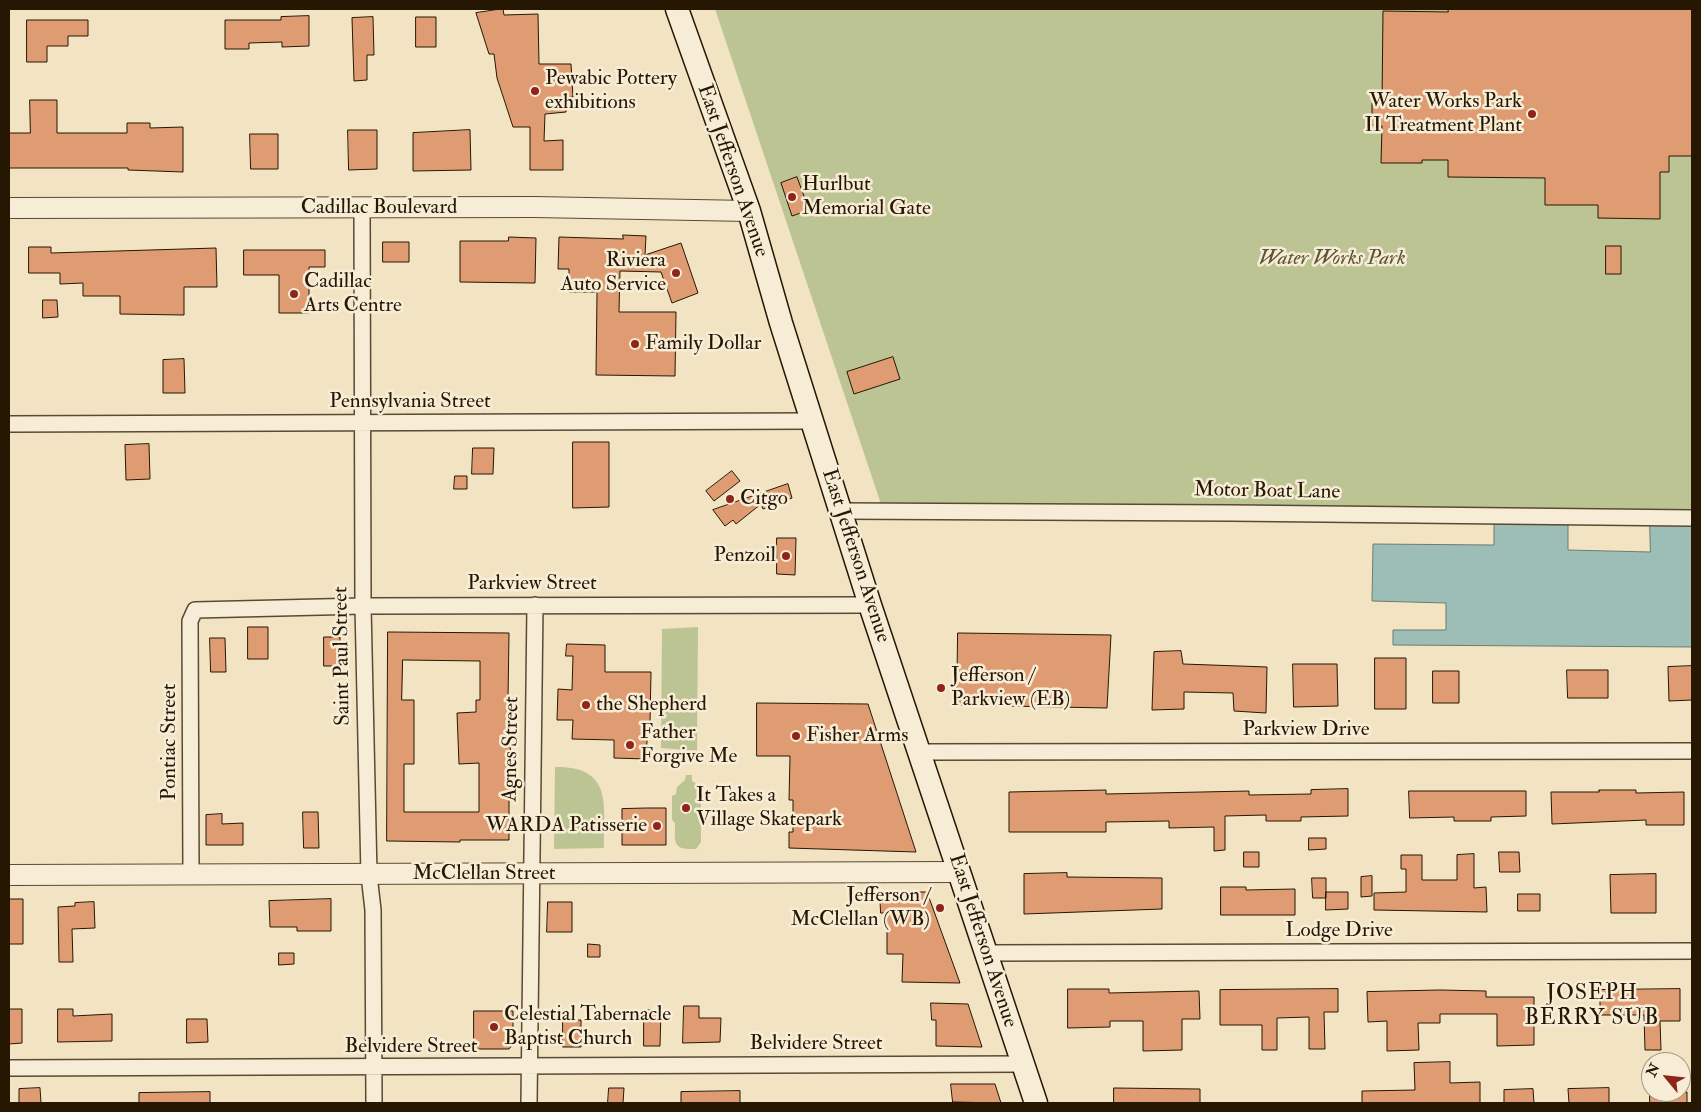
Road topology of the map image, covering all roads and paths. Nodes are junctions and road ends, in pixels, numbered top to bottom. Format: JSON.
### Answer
{"nodes":[{"id":1,"x":677,"y":9,"type":"edge"},
{"id":2,"x":9,"y":208,"type":"edge"},
{"id":3,"x":362,"y":208,"type":"junction"},
{"id":4,"x":749,"y":211,"type":"junction"},
{"id":5,"x":812,"y":421,"type":"junction"},
{"id":6,"x":363,"y":423,"type":"junction"},
{"id":7,"x":9,"y":424,"type":"edge"},
{"id":8,"x":841,"y":511,"type":"junction"},
{"id":9,"x":1692,"y":518,"type":"edge"},
{"id":10,"x":535,"y":605,"type":"junction"},
{"id":11,"x":870,"y":605,"type":"junction"},
{"id":12,"x":363,"y":606,"type":"junction"},
{"id":13,"x":195,"y":610,"type":"joint"},
{"id":14,"x":1692,"y":751,"type":"edge"},
{"id":15,"x":919,"y":752,"type":"junction"},
{"id":16,"x":959,"y":872,"type":"junction"},
{"id":17,"x":531,"y":874,"type":"junction"},
{"id":18,"x":9,"y":875,"type":"edge"},
{"id":19,"x":191,"y":875,"type":"junction"},
{"id":20,"x":369,"y":875,"type":"junction"},
{"id":21,"x":1692,"y":951,"type":"edge"},
{"id":22,"x":986,"y":953,"type":"junction"},
{"id":23,"x":1023,"y":1064,"type":"junction"},
{"id":24,"x":9,"y":1068,"type":"edge"},
{"id":25,"x":374,"y":1068,"type":"junction"},
{"id":26,"x":528,"y":1068,"type":"junction"},
{"id":27,"x":374,"y":1103,"type":"edge"},
{"id":28,"x":529,"y":1103,"type":"edge"},
{"id":29,"x":1036,"y":1103,"type":"edge"}],
"edges":[{"from":1,"to":4,"type":"main road","name":"East Jefferson Avenue"},
{"from":2,"to":3,"type":"street","name":"Cadillac Boulevard"},
{"from":3,"to":4,"type":"street","name":"Cadillac Boulevard"},
{"from":3,"to":6,"type":"street","name":"Saint Paul Street"},
{"from":4,"to":5,"type":"main road","name":"East Jefferson Avenue"},
{"from":5,"to":6,"type":"street","name":"Pennsylvania Street"},
{"from":5,"to":8,"type":"main road","name":"East Jefferson Avenue"},
{"from":6,"to":7,"type":"street","name":"Pennsylvania Street"},
{"from":6,"to":12,"type":"street","name":"Saint Paul Street"},
{"from":8,"to":9,"type":"street","name":"Motor Boat Lane"},
{"from":8,"to":11,"type":"main road","name":"East Jefferson Avenue"},
{"from":10,"to":11,"type":"street","name":"Parkview Street"},
{"from":10,"to":12,"type":"street","name":"Parkview Street"},
{"from":10,"to":17,"type":"street","name":"Agnes Street"},
{"from":11,"to":15,"type":"main road","name":"East Jefferson Avenue"},
{"from":12,"to":13,"type":"street","name":"Parkview Street"},
{"from":12,"to":20,"type":"street","name":"Saint Paul Street"},
{"from":13,"to":19,"type":"street","name":"Pontiac Street"},
{"from":14,"to":15,"type":"street","name":"Parkview Drive"},
{"from":15,"to":16,"type":"main road","name":"East Jefferson Avenue"},
{"from":16,"to":17,"type":"street","name":"McClellan Street"},
{"from":16,"to":22,"type":"main road","name":"East Jefferson Avenue"},
{"from":17,"to":20,"type":"street","name":"McClellan Street"},
{"from":17,"to":26,"type":"street","name":"Agnes Street"},
{"from":18,"to":19,"type":"street","name":"McClellan Street"},
{"from":19,"to":20,"type":"street","name":"McClellan Street"},
{"from":20,"to":25,"type":"street","name":"Saint Paul Street"},
{"from":21,"to":22,"type":"street","name":"Lodge Drive"},
{"from":22,"to":23,"type":"main road","name":"East Jefferson Avenue"},
{"from":23,"to":26,"type":"street","name":"Belvidere Street"},
{"from":23,"to":29,"type":"main road","name":"East Jefferson Avenue"},
{"from":24,"to":25,"type":"street","name":"Belvidere Street"},
{"from":25,"to":26,"type":"street","name":"Belvidere Street"},
{"from":25,"to":27,"type":"street","name":"Saint Paul Street"},
{"from":26,"to":28,"type":"street","name":"Agnes Street"}]}
